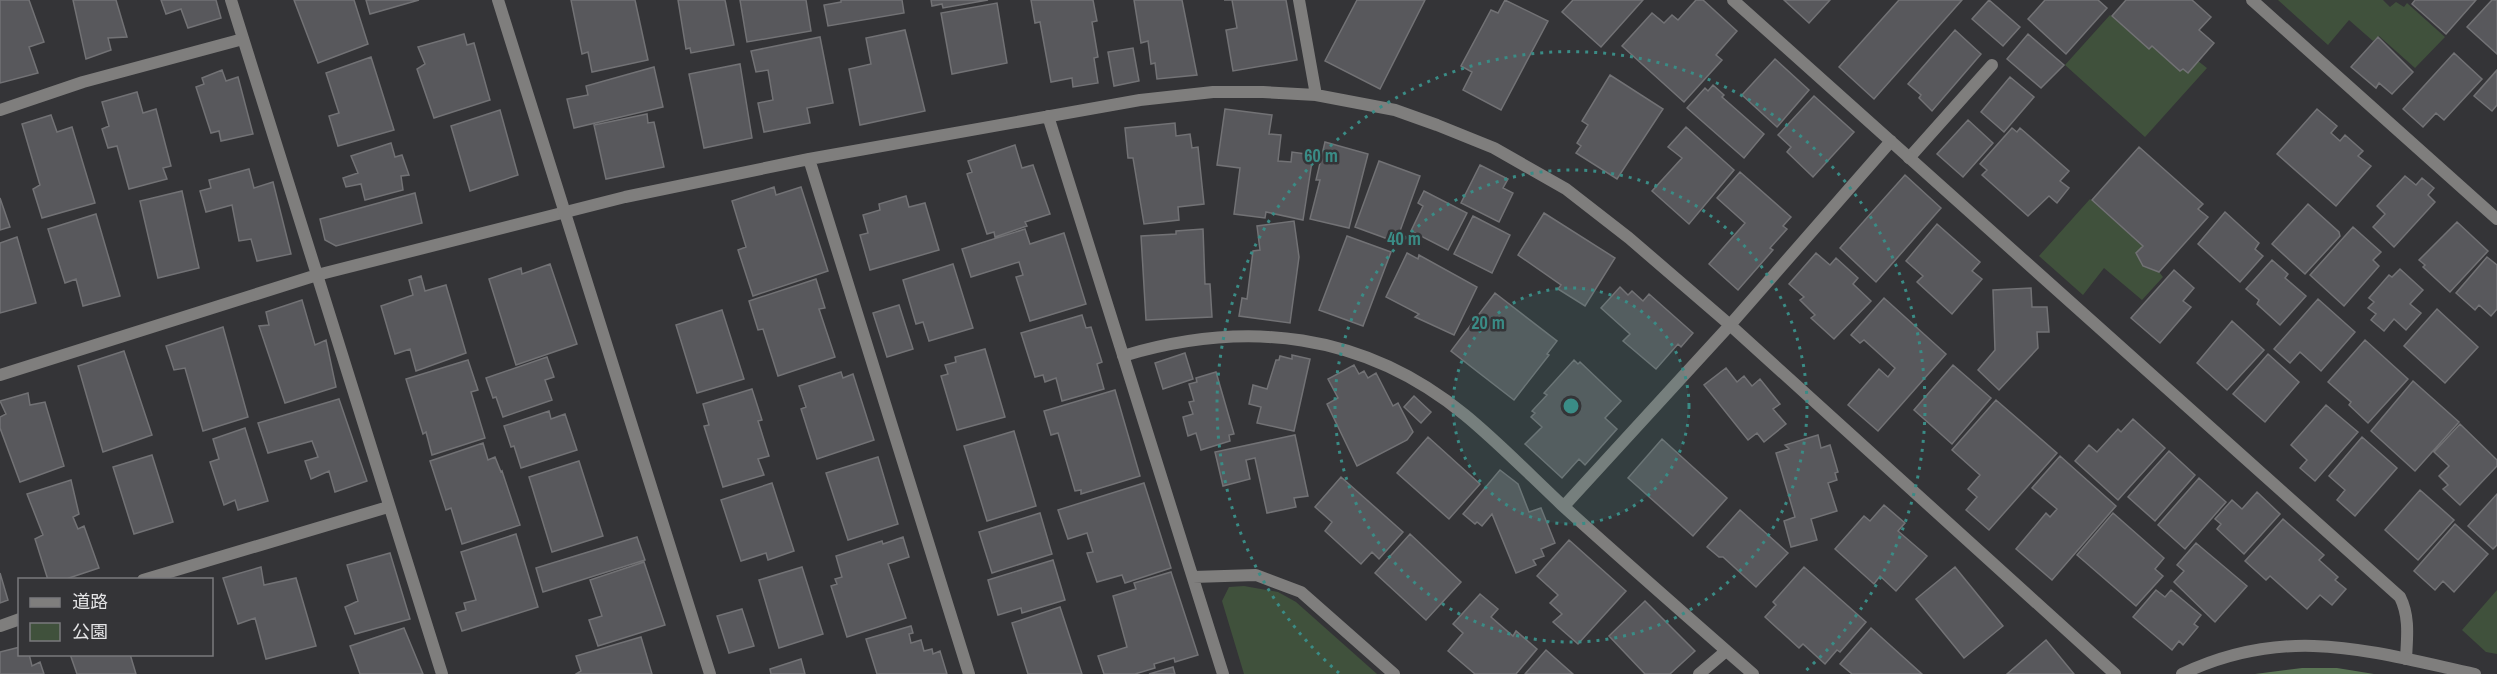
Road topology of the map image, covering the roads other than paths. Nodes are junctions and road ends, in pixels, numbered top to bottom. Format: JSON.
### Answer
{"nodes":[{"id":1,"x":231,"y":0,"type":"edge"},
{"id":2,"x":498,"y":0,"type":"edge"},
{"id":3,"x":1299,"y":0,"type":"edge"},
{"id":4,"x":1733,"y":0,"type":"edge"},
{"id":5,"x":2252,"y":0,"type":"edge"},
{"id":6,"x":243,"y":39,"type":"junction"},
{"id":7,"x":1992,"y":65,"type":"dead end"},
{"id":8,"x":1316,"y":95,"type":"junction"},
{"id":9,"x":0,"y":110,"type":"edge"},
{"id":10,"x":1048,"y":116,"type":"junction"},
{"id":11,"x":1890,"y":141,"type":"junction"},
{"id":12,"x":1910,"y":158,"type":"junction"},
{"id":13,"x":809,"y":159,"type":"junction"},
{"id":14,"x":565,"y":212,"type":"junction"},
{"id":15,"x":2497,"y":219,"type":"edge"},
{"id":16,"x":317,"y":275,"type":"junction"},
{"id":17,"x":1730,"y":325,"type":"junction"},
{"id":18,"x":1122,"y":356,"type":"junction"},
{"id":19,"x":0,"y":375,"type":"edge"},
{"id":20,"x":1564,"y":506,"type":"junction"},
{"id":21,"x":388,"y":507,"type":"junction"},
{"id":22,"x":146,"y":578,"type":"edge"},
{"id":23,"x":1192,"y":578,"type":"junction"},
{"id":24,"x":18,"y":620,"type":"edge"},
{"id":25,"x":0,"y":626,"type":"edge"},
{"id":26,"x":1726,"y":651,"type":"junction"},
{"id":27,"x":2406,"y":659,"type":"junction"},
{"id":28,"x":442,"y":674,"type":"edge"},
{"id":29,"x":710,"y":674,"type":"edge"},
{"id":30,"x":969,"y":674,"type":"edge"},
{"id":31,"x":1223,"y":674,"type":"edge"},
{"id":32,"x":1394,"y":674,"type":"edge"},
{"id":33,"x":1699,"y":674,"type":"edge"},
{"id":34,"x":1753,"y":674,"type":"edge"},
{"id":35,"x":2115,"y":674,"type":"edge"},
{"id":36,"x":2182,"y":674,"type":"edge"},
{"id":37,"x":2475,"y":674,"type":"edge"}],
"edges":[{"from":1,"to":6,"type":"street"},
{"from":2,"to":14,"type":"street"},
{"from":3,"to":8,"type":"street"},
{"from":4,"to":11,"type":"street"},
{"from":5,"to":15,"type":"street"},
{"from":6,"to":9,"type":"street"},
{"from":6,"to":16,"type":"street"},
{"from":7,"to":12,"type":"street"},
{"from":8,"to":10,"type":"street"},
{"from":8,"to":17,"type":"street"},
{"from":10,"to":13,"type":"street"},
{"from":10,"to":18,"type":"street"},
{"from":11,"to":12,"type":"street"},
{"from":11,"to":17,"type":"street"},
{"from":12,"to":27,"type":"street"},
{"from":13,"to":14,"type":"street"},
{"from":13,"to":30,"type":"street"},
{"from":14,"to":16,"type":"street"},
{"from":14,"to":29,"type":"street"},
{"from":16,"to":19,"type":"street"},
{"from":16,"to":21,"type":"street"},
{"from":17,"to":20,"type":"street"},
{"from":17,"to":35,"type":"street"},
{"from":18,"to":20,"type":"street"},
{"from":18,"to":23,"type":"street"},
{"from":20,"to":26,"type":"street"},
{"from":21,"to":22,"type":"street"},
{"from":21,"to":28,"type":"street"},
{"from":23,"to":31,"type":"street"},
{"from":23,"to":32,"type":"street"},
{"from":24,"to":25,"type":"street"},
{"from":26,"to":33,"type":"street"},
{"from":26,"to":34,"type":"street"},
{"from":27,"to":36,"type":"street"},
{"from":27,"to":37,"type":"street"}]}
